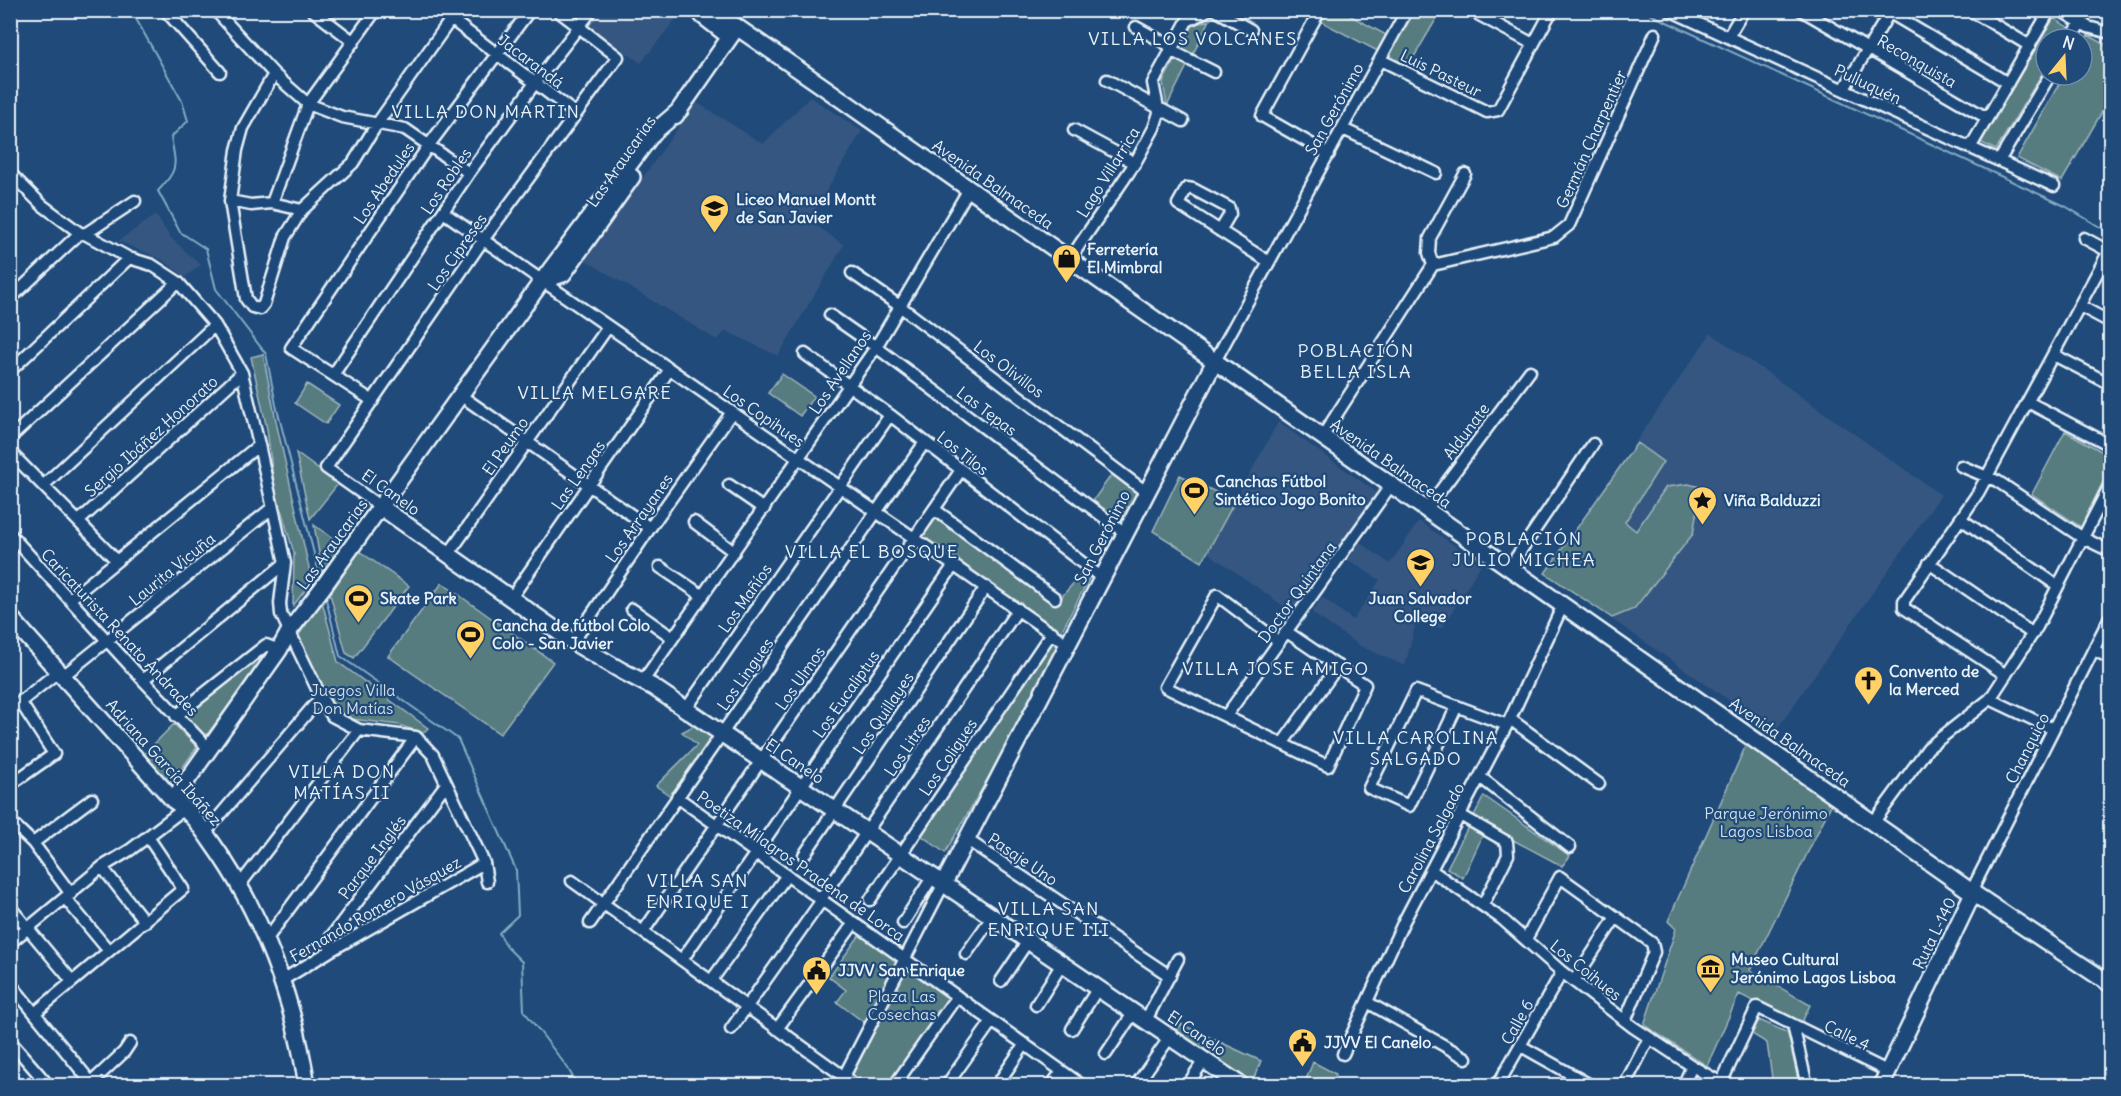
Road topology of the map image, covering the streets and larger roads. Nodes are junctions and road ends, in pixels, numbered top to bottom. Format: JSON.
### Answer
{"nodes":[{"id":1,"x":165,"y":10,"type":"edge"},
{"id":2,"x":215,"y":10,"type":"edge"},
{"id":3,"x":312,"y":10,"type":"edge"},
{"id":4,"x":376,"y":10,"type":"edge"},
{"id":5,"x":439,"y":10,"type":"edge"},
{"id":6,"x":530,"y":10,"type":"edge"},
{"id":7,"x":557,"y":10,"type":"edge"},
{"id":8,"x":592,"y":10,"type":"edge"},
{"id":9,"x":699,"y":10,"type":"edge"},
{"id":10,"x":712,"y":10,"type":"edge"},
{"id":11,"x":1208,"y":10,"type":"edge"},
{"id":12,"x":1215,"y":10,"type":"edge"},
{"id":13,"x":1320,"y":10,"type":"edge"},
{"id":14,"x":1407,"y":10,"type":"edge"},
{"id":15,"x":1470,"y":10,"type":"edge"},
{"id":16,"x":1552,"y":10,"type":"edge"},
{"id":17,"x":1669,"y":10,"type":"edge"},
{"id":18,"x":1744,"y":10,"type":"edge"},
{"id":19,"x":1801,"y":10,"type":"edge"},
{"id":20,"x":1970,"y":10,"type":"edge"},
{"id":21,"x":2050,"y":10,"type":"edge"},
{"id":22,"x":2060,"y":10,"type":"edge"},
{"id":23,"x":2088,"y":10,"type":"edge"},
{"id":24,"x":1889,"y":11,"type":"edge"},
{"id":25,"x":1689,"y":14,"type":"edge"},
{"id":26,"x":451,"y":19,"type":"junction"},
{"id":27,"x":2080,"y":23,"type":"junction"},
{"id":28,"x":579,"y":27,"type":"junction"},
{"id":29,"x":1136,"y":27,"type":"dead end"},
{"id":30,"x":2078,"y":27,"type":"edge"},
{"id":31,"x":1251,"y":30,"type":"dead end"},
{"id":32,"x":734,"y":32,"type":"junction"},
{"id":33,"x":2110,"y":33,"type":"edge"},
{"id":34,"x":1655,"y":34,"type":"dead end"},
{"id":35,"x":1728,"y":37,"type":"junction"},
{"id":36,"x":354,"y":42,"type":"junction"},
{"id":37,"x":1533,"y":44,"type":"junction"},
{"id":38,"x":2030,"y":46,"type":"junction"},
{"id":39,"x":1172,"y":49,"type":"junction"},
{"id":40,"x":1868,"y":49,"type":"junction"},
{"id":41,"x":496,"y":53,"type":"junction"},
{"id":42,"x":1381,"y":60,"type":"junction"},
{"id":43,"x":220,"y":72,"type":"dead end"},
{"id":44,"x":1214,"y":72,"type":"dead end"},
{"id":45,"x":274,"y":74,"type":"junction"},
{"id":46,"x":1107,"y":80,"type":"dead end"},
{"id":47,"x":535,"y":83,"type":"junction"},
{"id":48,"x":2008,"y":83,"type":"junction"},
{"id":49,"x":2043,"y":87,"type":"edge"},
{"id":50,"x":1844,"y":89,"type":"junction"},
{"id":51,"x":308,"y":104,"type":"junction"},
{"id":52,"x":1158,"y":108,"type":"junction"},
{"id":53,"x":576,"y":114,"type":"junction"},
{"id":54,"x":1987,"y":118,"type":"junction"},
{"id":55,"x":1183,"y":121,"type":"dead end"},
{"id":56,"x":377,"y":124,"type":"junction"},
{"id":57,"x":1343,"y":129,"type":"junction"},
{"id":58,"x":1074,"y":130,"type":"dead end"},
{"id":59,"x":429,"y":145,"type":"junction"},
{"id":60,"x":1970,"y":148,"type":"junction"},
{"id":61,"x":1329,"y":154,"type":"junction"},
{"id":62,"x":1999,"y":161,"type":"junction"},
{"id":63,"x":1135,"y":163,"type":"junction"},
{"id":64,"x":10,"y":173,"type":"edge"},
{"id":65,"x":469,"y":173,"type":"junction"},
{"id":66,"x":1436,"y":173,"type":"dead end"},
{"id":67,"x":1465,"y":174,"type":"dead end"},
{"id":68,"x":2054,"y":186,"type":"dead end"},
{"id":69,"x":969,"y":189,"type":"junction"},
{"id":70,"x":135,"y":201,"type":"dead end"},
{"id":71,"x":230,"y":201,"type":"junction"},
{"id":72,"x":272,"y":203,"type":"junction"},
{"id":73,"x":302,"y":210,"type":"junction"},
{"id":74,"x":443,"y":213,"type":"junction"},
{"id":75,"x":1220,"y":231,"type":"junction"},
{"id":76,"x":82,"y":233,"type":"junction"},
{"id":77,"x":2084,"y":238,"type":"dead end"},
{"id":78,"x":483,"y":240,"type":"junction"},
{"id":79,"x":2110,"y":251,"type":"edge"},
{"id":80,"x":129,"y":258,"type":"junction"},
{"id":81,"x":1070,"y":259,"type":"junction"},
{"id":82,"x":1269,"y":262,"type":"junction"},
{"id":83,"x":1433,"y":265,"type":"junction"},
{"id":84,"x":852,"y":273,"type":"dead end"},
{"id":85,"x":542,"y":281,"type":"junction"},
{"id":86,"x":178,"y":282,"type":"junction"},
{"id":87,"x":10,"y":299,"type":"edge"},
{"id":88,"x":2080,"y":306,"type":"junction"},
{"id":89,"x":901,"y":307,"type":"junction"},
{"id":90,"x":830,"y":315,"type":"dead end"},
{"id":91,"x":2110,"y":322,"type":"edge"},
{"id":92,"x":215,"y":325,"type":"junction"},
{"id":93,"x":608,"y":327,"type":"junction"},
{"id":94,"x":876,"y":347,"type":"junction"},
{"id":95,"x":805,"y":354,"type":"dead end"},
{"id":96,"x":2054,"y":355,"type":"junction"},
{"id":97,"x":1215,"y":361,"type":"junction"},
{"id":98,"x":670,"y":369,"type":"junction"},
{"id":99,"x":1530,"y":370,"type":"dead end"},
{"id":100,"x":10,"y":371,"type":"edge"},
{"id":101,"x":242,"y":373,"type":"junction"},
{"id":102,"x":333,"y":375,"type":"junction"},
{"id":103,"x":2110,"y":384,"type":"edge"},
{"id":104,"x":850,"y":385,"type":"junction"},
{"id":105,"x":460,"y":395,"type":"junction"},
{"id":106,"x":373,"y":401,"type":"junction"},
{"id":107,"x":2028,"y":402,"type":"junction"},
{"id":108,"x":732,"y":412,"type":"junction"},
{"id":109,"x":890,"y":415,"type":"junction"},
{"id":110,"x":1322,"y":437,"type":"junction"},
{"id":111,"x":10,"y":438,"type":"edge"},
{"id":112,"x":527,"y":441,"type":"junction"},
{"id":113,"x":925,"y":442,"type":"junction"},
{"id":114,"x":259,"y":444,"type":"junction"},
{"id":115,"x":1593,"y":444,"type":"dead end"},
{"id":116,"x":2110,"y":445,"type":"edge"},
{"id":117,"x":10,"y":452,"type":"edge"},
{"id":118,"x":800,"y":458,"type":"junction"},
{"id":119,"x":1961,"y":466,"type":"dead end"},
{"id":120,"x":326,"y":468,"type":"joint"},
{"id":121,"x":961,"y":470,"type":"junction"},
{"id":122,"x":1988,"y":476,"type":"junction"},
{"id":123,"x":44,"y":485,"type":"junction"},
{"id":124,"x":729,"y":485,"type":"dead end"},
{"id":125,"x":1391,"y":485,"type":"junction"},
{"id":126,"x":2110,"y":485,"type":"edge"},
{"id":127,"x":588,"y":486,"type":"junction"},
{"id":128,"x":840,"y":486,"type":"junction"},
{"id":129,"x":1146,"y":492,"type":"junction"},
{"id":130,"x":381,"y":507,"type":"junction"},
{"id":131,"x":272,"y":508,"type":"junction"},
{"id":132,"x":764,"y":509,"type":"junction"},
{"id":133,"x":934,"y":509,"type":"junction"},
{"id":134,"x":1426,"y":510,"type":"junction"},
{"id":135,"x":877,"y":512,"type":"junction"},
{"id":136,"x":1961,"y":519,"type":"junction"},
{"id":137,"x":79,"y":521,"type":"junction"},
{"id":138,"x":694,"y":522,"type":"dead end"},
{"id":139,"x":650,"y":528,"type":"junction"},
{"id":140,"x":1125,"y":533,"type":"junction"},
{"id":141,"x":10,"y":534,"type":"edge"},
{"id":142,"x":915,"y":538,"type":"junction"},
{"id":143,"x":2083,"y":538,"type":"junction"},
{"id":144,"x":2110,"y":551,"type":"edge"},
{"id":145,"x":734,"y":552,"type":"junction"},
{"id":146,"x":448,"y":555,"type":"junction"},
{"id":147,"x":117,"y":561,"type":"junction"},
{"id":148,"x":285,"y":563,"type":"junction"},
{"id":149,"x":1929,"y":563,"type":"junction"},
{"id":150,"x":954,"y":565,"type":"junction"},
{"id":151,"x":660,"y":567,"type":"dead end"},
{"id":152,"x":1509,"y":568,"type":"junction"},
{"id":153,"x":1102,"y":578,"type":"junction"},
{"id":154,"x":2058,"y":586,"type":"junction"},
{"id":155,"x":986,"y":587,"type":"junction"},
{"id":156,"x":703,"y":596,"type":"junction"},
{"id":157,"x":511,"y":598,"type":"junction"},
{"id":158,"x":1055,"y":598,"type":"dead end"},
{"id":159,"x":70,"y":599,"type":"junction"},
{"id":160,"x":1563,"y":605,"type":"junction"},
{"id":161,"x":633,"y":609,"type":"dead end"},
{"id":162,"x":1018,"y":609,"type":"junction"},
{"id":163,"x":10,"y":617,"type":"edge"},
{"id":164,"x":2110,"y":617,"type":"edge"},
{"id":165,"x":290,"y":630,"type":"junction"},
{"id":166,"x":1052,"y":632,"type":"junction"},
{"id":167,"x":1287,"y":632,"type":"junction"},
{"id":168,"x":2033,"y":634,"type":"junction"},
{"id":169,"x":673,"y":638,"type":"junction"},
{"id":170,"x":106,"y":640,"type":"junction"},
{"id":171,"x":573,"y":642,"type":"junction"},
{"id":172,"x":1280,"y":642,"type":"junction"},
{"id":173,"x":1067,"y":644,"type":"junction"},
{"id":174,"x":279,"y":650,"type":"junction"},
{"id":175,"x":2094,"y":650,"type":"junction"},
{"id":176,"x":2110,"y":658,"type":"edge"},
{"id":177,"x":1338,"y":666,"type":"junction"},
{"id":178,"x":61,"y":674,"type":"junction"},
{"id":179,"x":2006,"y":675,"type":"junction"},
{"id":180,"x":143,"y":681,"type":"junction"},
{"id":181,"x":643,"y":681,"type":"junction"},
{"id":182,"x":321,"y":696,"type":"junction"},
{"id":183,"x":1990,"y":699,"type":"junction"},
{"id":184,"x":21,"y":703,"type":"junction"},
{"id":185,"x":1457,"y":706,"type":"junction"},
{"id":186,"x":686,"y":709,"type":"junction"},
{"id":187,"x":10,"y":710,"type":"edge"},
{"id":188,"x":176,"y":716,"type":"junction"},
{"id":189,"x":1226,"y":716,"type":"junction"},
{"id":190,"x":1508,"y":722,"type":"junction"},
{"id":191,"x":2053,"y":729,"type":"junction"},
{"id":192,"x":359,"y":730,"type":"junction"},
{"id":193,"x":722,"y":733,"type":"junction"},
{"id":194,"x":416,"y":737,"type":"junction"},
{"id":195,"x":1282,"y":744,"type":"junction"},
{"id":196,"x":209,"y":749,"type":"junction"},
{"id":197,"x":762,"y":760,"type":"junction"},
{"id":198,"x":1480,"y":777,"type":"junction"},
{"id":199,"x":446,"y":784,"type":"junction"},
{"id":200,"x":1599,"y":784,"type":"dead end"},
{"id":201,"x":10,"y":785,"type":"edge"},
{"id":202,"x":801,"y":786,"type":"junction"},
{"id":203,"x":677,"y":797,"type":"junction"},
{"id":204,"x":92,"y":799,"type":"dead end"},
{"id":205,"x":179,"y":804,"type":"junction"},
{"id":206,"x":835,"y":809,"type":"junction"},
{"id":207,"x":1460,"y":815,"type":"junction"},
{"id":208,"x":10,"y":821,"type":"edge"},
{"id":209,"x":1873,"y":823,"type":"junction"},
{"id":210,"x":717,"y":825,"type":"junction"},
{"id":211,"x":867,"y":831,"type":"junction"},
{"id":212,"x":205,"y":833,"type":"junction"},
{"id":213,"x":148,"y":837,"type":"junction"},
{"id":214,"x":966,"y":839,"type":"junction"},
{"id":215,"x":33,"y":843,"type":"junction"},
{"id":216,"x":1570,"y":847,"type":"dead end"},
{"id":217,"x":755,"y":853,"type":"junction"},
{"id":218,"x":901,"y":854,"type":"junction"},
{"id":219,"x":804,"y":855,"type":"dead end"},
{"id":220,"x":484,"y":863,"type":"junction"},
{"id":221,"x":102,"y":867,"type":"junction"},
{"id":222,"x":1431,"y":870,"type":"junction"},
{"id":223,"x":787,"y":875,"type":"junction"},
{"id":224,"x":938,"y":879,"type":"junction"},
{"id":225,"x":572,"y":881,"type":"dead end"},
{"id":226,"x":488,"y":882,"type":"dead end"},
{"id":227,"x":239,"y":886,"type":"junction"},
{"id":228,"x":1973,"y":893,"type":"junction"},
{"id":229,"x":68,"y":896,"type":"junction"},
{"id":230,"x":821,"y":900,"type":"junction"},
{"id":231,"x":870,"y":900,"type":"dead end"},
{"id":232,"x":603,"y":903,"type":"junction"},
{"id":233,"x":1483,"y":905,"type":"junction"},
{"id":234,"x":10,"y":907,"type":"edge"},
{"id":235,"x":993,"y":916,"type":"junction"},
{"id":236,"x":1616,"y":917,"type":"junction"},
{"id":237,"x":145,"y":922,"type":"junction"},
{"id":238,"x":590,"y":923,"type":"dead end"},
{"id":239,"x":854,"y":923,"type":"junction"},
{"id":240,"x":903,"y":923,"type":"dead end"},
{"id":241,"x":29,"y":928,"type":"junction"},
{"id":242,"x":643,"y":932,"type":"junction"},
{"id":243,"x":1526,"y":939,"type":"junction"},
{"id":244,"x":266,"y":940,"type":"junction"},
{"id":245,"x":1028,"y":940,"type":"junction"},
{"id":246,"x":10,"y":943,"type":"edge"},
{"id":247,"x":109,"y":951,"type":"junction"},
{"id":248,"x":330,"y":951,"type":"junction"},
{"id":249,"x":966,"y":954,"type":"dead end"},
{"id":250,"x":904,"y":959,"type":"junction"},
{"id":251,"x":1178,"y":959,"type":"dead end"},
{"id":252,"x":682,"y":960,"type":"junction"},
{"id":253,"x":1062,"y":964,"type":"junction"},
{"id":254,"x":1562,"y":972,"type":"junction"},
{"id":255,"x":1170,"y":976,"type":"junction"},
{"id":256,"x":72,"y":981,"type":"junction"},
{"id":257,"x":281,"y":981,"type":"junction"},
{"id":258,"x":711,"y":981,"type":"junction"},
{"id":259,"x":1001,"y":981,"type":"dead end"},
{"id":260,"x":1574,"y":981,"type":"junction"},
{"id":261,"x":10,"y":983,"type":"edge"},
{"id":262,"x":2110,"y":984,"type":"edge"},
{"id":263,"x":1098,"y":988,"type":"junction"},
{"id":264,"x":957,"y":996,"type":"junction"},
{"id":265,"x":1367,"y":1002,"type":"junction"},
{"id":266,"x":1036,"y":1005,"type":"dead end"},
{"id":267,"x":747,"y":1006,"type":"junction"},
{"id":268,"x":36,"y":1012,"type":"junction"},
{"id":269,"x":1140,"y":1016,"type":"junction"},
{"id":270,"x":992,"y":1021,"type":"junction"},
{"id":271,"x":1625,"y":1021,"type":"junction"},
{"id":272,"x":1793,"y":1025,"type":"junction"},
{"id":273,"x":731,"y":1029,"type":"dead end"},
{"id":274,"x":777,"y":1029,"type":"junction"},
{"id":275,"x":1071,"y":1029,"type":"dead end"},
{"id":276,"x":1170,"y":1037,"type":"junction"},
{"id":277,"x":1649,"y":1038,"type":"junction"},
{"id":278,"x":10,"y":1041,"type":"edge"},
{"id":279,"x":130,"y":1043,"type":"dead end"},
{"id":280,"x":1025,"y":1044,"type":"junction"},
{"id":281,"x":1521,"y":1046,"type":"junction"},
{"id":282,"x":1106,"y":1054,"type":"dead end"},
{"id":283,"x":1343,"y":1054,"type":"dead end"},
{"id":284,"x":1466,"y":1058,"type":"dead end"},
{"id":285,"x":1204,"y":1060,"type":"junction"},
{"id":286,"x":1692,"y":1066,"type":"junction"},
{"id":287,"x":1062,"y":1071,"type":"junction"},
{"id":288,"x":1887,"y":1071,"type":"junction"},
{"id":289,"x":842,"y":1081,"type":"edge"},
{"id":290,"x":1139,"y":1082,"type":"dead end"},
{"id":291,"x":93,"y":1084,"type":"edge"},
{"id":292,"x":1724,"y":1084,"type":"edge"},
{"id":293,"x":1239,"y":1085,"type":"edge"},
{"id":294,"x":49,"y":1086,"type":"edge"},
{"id":295,"x":307,"y":1086,"type":"edge"},
{"id":296,"x":857,"y":1086,"type":"edge"},
{"id":297,"x":894,"y":1086,"type":"edge"},
{"id":298,"x":946,"y":1086,"type":"edge"},
{"id":299,"x":996,"y":1086,"type":"edge"},
{"id":300,"x":1051,"y":1086,"type":"edge"},
{"id":301,"x":1083,"y":1086,"type":"edge"},
{"id":302,"x":1187,"y":1086,"type":"edge"},
{"id":303,"x":1497,"y":1086,"type":"edge"},
{"id":304,"x":1592,"y":1086,"type":"edge"},
{"id":305,"x":1624,"y":1086,"type":"edge"},
{"id":306,"x":1683,"y":1086,"type":"edge"},
{"id":307,"x":1807,"y":1086,"type":"edge"},
{"id":308,"x":1881,"y":1086,"type":"edge"}],
"edges":[{"from":1,"to":43,"type":"street"},
{"from":2,"to":45,"type":"street"},
{"from":3,"to":36,"type":"street"},
{"from":4,"to":36,"type":"street"},
{"from":5,"to":26,"type":"street","name":"Jacarandá"},
{"from":6,"to":41,"type":"street","name":"Los Abedules"},
{"from":7,"to":28,"type":"street"},
{"from":8,"to":28,"type":"street","name":"Los Robles"},
{"from":9,"to":32,"type":"street"},
{"from":10,"to":32,"type":"street","name":"Avenida Balmaceda"},
{"from":11,"to":39,"type":"street","name":"Lago Villarrica"},
{"from":12,"to":31,"type":"street"},
{"from":13,"to":61,"type":"street"},
{"from":14,"to":42,"type":"street","name":"San Gerónimo"},
{"from":15,"to":37,"type":"street"},
{"from":16,"to":37,"type":"street"},
{"from":17,"to":25,"type":"street","name":"Pulluquén"},
{"from":18,"to":35,"type":"street"},
{"from":19,"to":40,"type":"street","name":"Reconquista"},
{"from":20,"to":38,"type":"street"},
{"from":21,"to":38,"type":"street"},
{"from":22,"to":27,"type":"street"},
{"from":23,"to":27,"type":"street"},
{"from":24,"to":40,"type":"street"},
{"from":24,"to":48,"type":"street"},
{"from":25,"to":35,"type":"street","name":"Pulluquén"},
{"from":26,"to":41,"type":"street","name":"Jacarandá"},
{"from":26,"to":56,"type":"street"},
{"from":27,"to":30,"type":"street"},
{"from":27,"to":33,"type":"street"},
{"from":28,"to":47,"type":"street","name":"Los Robles"},
{"from":28,"to":53,"type":"street","name":"Los Cipreses"},
{"from":29,"to":39,"type":"street"},
{"from":32,"to":69,"type":"street","name":"Avenida Balmaceda"},
{"from":32,"to":85,"type":"street","name":"Las Araucarias"},
{"from":34,"to":83,"type":"street","name":"Germán Charpentier"},
{"from":35,"to":50,"type":"street","name":"Pulluquén"},
{"from":36,"to":51,"type":"street"},
{"from":37,"to":42,"type":"street","name":"Luis Pasteur"},
{"from":38,"to":48,"type":"street"},
{"from":39,"to":44,"type":"street"},
{"from":39,"to":52,"type":"street","name":"Lago Villarrica"},
{"from":40,"to":50,"type":"street"},
{"from":40,"to":54,"type":"street","name":"Reconquista"},
{"from":41,"to":47,"type":"street","name":"Jacarandá"},
{"from":41,"to":59,"type":"street","name":"Los Abedules"},
{"from":42,"to":57,"type":"street","name":"San Gerónimo"},
{"from":45,"to":51,"type":"street"},
{"from":45,"to":71,"type":"street"},
{"from":46,"to":52,"type":"street"},
{"from":47,"to":53,"type":"street","name":"Jacarandá"},
{"from":47,"to":65,"type":"street","name":"Los Robles"},
{"from":48,"to":54,"type":"street"},
{"from":49,"to":62,"type":"street"},
{"from":50,"to":60,"type":"street","name":"Pulluquén"},
{"from":51,"to":56,"type":"street"},
{"from":51,"to":72,"type":"street"},
{"from":52,"to":55,"type":"street"},
{"from":52,"to":63,"type":"street","name":"Lago Villarrica"},
{"from":53,"to":78,"type":"street","name":"Los Cipreses"},
{"from":54,"to":60,"type":"street"},
{"from":56,"to":59,"type":"street"},
{"from":56,"to":73,"type":"street"},
{"from":57,"to":61,"type":"street","name":"San Gerónimo"},
{"from":57,"to":66,"type":"street"},
{"from":58,"to":63,"type":"street"},
{"from":59,"to":65,"type":"street"},
{"from":59,"to":102,"type":"street","name":"Los Abedules"},
{"from":60,"to":62,"type":"street","name":"Pulluquén"},
{"from":61,"to":82,"type":"street","name":"San Gerónimo"},
{"from":62,"to":68,"type":"street","name":"Pulluquén"},
{"from":63,"to":81,"type":"street","name":"Lago Villarrica"},
{"from":64,"to":76,"type":"street"},
{"from":65,"to":74,"type":"street","name":"Los Robles"},
{"from":67,"to":83,"type":"street"},
{"from":69,"to":81,"type":"street","name":"Avenida Balmaceda"},
{"from":69,"to":89,"type":"street","name":"Los Avellanos"},
{"from":70,"to":76,"type":"street"},
{"from":71,"to":72,"type":"street"},
{"from":71,"to":73,"type":"street"},
{"from":72,"to":73,"type":"street"},
{"from":74,"to":78,"type":"street","name":"Los Copihues"},
{"from":74,"to":102,"type":"street","name":"Los Robles"},
{"from":75,"to":75,"type":"street"},
{"from":75,"to":82,"type":"street"},
{"from":76,"to":80,"type":"street"},
{"from":76,"to":87,"type":"street"},
{"from":77,"to":79,"type":"street"},
{"from":78,"to":85,"type":"street","name":"Los Copihues"},
{"from":78,"to":106,"type":"street","name":"Los Cipreses"},
{"from":79,"to":88,"type":"street"},
{"from":80,"to":86,"type":"street"},
{"from":80,"to":100,"type":"street"},
{"from":81,"to":97,"type":"street","name":"Avenida Balmaceda"},
{"from":82,"to":97,"type":"street","name":"San Gerónimo"},
{"from":83,"to":110,"type":"street"},
{"from":84,"to":89,"type":"street","name":"Los Olivillos"},
{"from":85,"to":93,"type":"street","name":"Los Copihues"},
{"from":85,"to":105,"type":"street","name":"Las Araucarias"},
{"from":86,"to":92,"type":"street"},
{"from":86,"to":111,"type":"street"},
{"from":88,"to":91,"type":"street"},
{"from":88,"to":96,"type":"street"},
{"from":89,"to":94,"type":"street","name":"Los Avellanos"},
{"from":89,"to":129,"type":"street","name":"Los Olivillos"},
{"from":90,"to":94,"type":"street","name":"Las Tepas"},
{"from":92,"to":101,"type":"street"},
{"from":92,"to":123,"type":"street"},
{"from":93,"to":98,"type":"street","name":"Los Copihues"},
{"from":93,"to":112,"type":"street","name":"El Peumo"},
{"from":94,"to":104,"type":"street","name":"Los Avellanos"},
{"from":94,"to":140,"type":"street","name":"Las Tepas"},
{"from":95,"to":104,"type":"street","name":"Los Tilos"},
{"from":96,"to":103,"type":"street"},
{"from":96,"to":107,"type":"street"},
{"from":97,"to":110,"type":"street","name":"Avenida Balmaceda"},
{"from":97,"to":129,"type":"street","name":"San Gerónimo"},
{"from":98,"to":108,"type":"street","name":"Los Copihues"},
{"from":98,"to":127,"type":"street","name":"Las Lengas"},
{"from":99,"to":134,"type":"street","name":"Aldunate"},
{"from":101,"to":114,"type":"street"},
{"from":101,"to":137,"type":"street","name":"Sergio Ibáñez Honorato"},
{"from":102,"to":106,"type":"street"},
{"from":104,"to":109,"type":"street","name":"Los Tilos"},
{"from":104,"to":118,"type":"street","name":"Los Avellanos"},
{"from":105,"to":112,"type":"street"},
{"from":105,"to":130,"type":"street","name":"Las Araucarias"},
{"from":106,"to":120,"type":"street","name":"Los Cipreses"},
{"from":107,"to":116,"type":"street"},
{"from":107,"to":122,"type":"street"},
{"from":108,"to":118,"type":"street","name":"Los Copihues"},
{"from":108,"to":139,"type":"street","name":"Los Arrayanes"},
{"from":109,"to":113,"type":"street","name":"Los Tilos"},
{"from":109,"to":128,"type":"street","name":"Los Mañíos"},
{"from":110,"to":125,"type":"street","name":"Avenida Balmaceda"},
{"from":112,"to":127,"type":"street"},
{"from":112,"to":146,"type":"street","name":"El Peumo"},
{"from":113,"to":121,"type":"street","name":"Los Tilos"},
{"from":113,"to":135,"type":"street","name":"Los Lingues"},
{"from":114,"to":131,"type":"street"},
{"from":114,"to":147,"type":"street"},
{"from":115,"to":152,"type":"street"},
{"from":117,"to":123,"type":"street"},
{"from":118,"to":128,"type":"street","name":"Los Copihues"},
{"from":118,"to":132,"type":"street","name":"Los Avellanos"},
{"from":119,"to":122,"type":"street"},
{"from":120,"to":130,"type":"street","name":"El Canelo"},
{"from":121,"to":133,"type":"street","name":"Los Ulmos"},
{"from":121,"to":153,"type":"street","name":"Los Tilos"},
{"from":122,"to":136,"type":"street"},
{"from":122,"to":143,"type":"street"},
{"from":123,"to":137,"type":"street"},
{"from":124,"to":132,"type":"street"},
{"from":125,"to":134,"type":"street","name":"Avenida Balmaceda"},
{"from":125,"to":167,"type":"street","name":"Doctor Quintana"},
{"from":126,"to":143,"type":"street"},
{"from":127,"to":139,"type":"street"},
{"from":127,"to":157,"type":"street","name":"Las Lengas"},
{"from":128,"to":135,"type":"street","name":"Los Copihues"},
{"from":128,"to":186,"type":"street","name":"Los Mañíos"},
{"from":129,"to":140,"type":"street","name":"San Gerónimo"},
{"from":130,"to":146,"type":"street","name":"El Canelo"},
{"from":130,"to":165,"type":"street","name":"Las Araucarias"},
{"from":131,"to":148,"type":"street"},
{"from":131,"to":170,"type":"street","name":"Laurita Vicuña"},
{"from":132,"to":145,"type":"street","name":"Los Avellanos"},
{"from":133,"to":142,"type":"street","name":"Los Ulmos"},
{"from":133,"to":158,"type":"street"},
{"from":134,"to":152,"type":"street","name":"Avenida Balmaceda"},
{"from":135,"to":142,"type":"street","name":"Los Copihues"},
{"from":135,"to":193,"type":"street","name":"Los Lingues"},
{"from":136,"to":149,"type":"street"},
{"from":136,"to":154,"type":"street"},
{"from":137,"to":147,"type":"street"},
{"from":138,"to":145,"type":"street"},
{"from":139,"to":171,"type":"street","name":"Los Arrayanes"},
{"from":140,"to":153,"type":"street","name":"San Gerónimo"},
{"from":141,"to":159,"type":"street","name":"Caricaturista Renato Andrades"},
{"from":142,"to":150,"type":"street","name":"Los Copihues"},
{"from":142,"to":197,"type":"street","name":"Los Ulmos"},
{"from":143,"to":144,"type":"street"},
{"from":143,"to":154,"type":"street"},
{"from":145,"to":156,"type":"street","name":"Los Avellanos"},
{"from":146,"to":157,"type":"street","name":"El Canelo"},
{"from":147,"to":159,"type":"street"},
{"from":148,"to":165,"type":"street"},
{"from":148,"to":180,"type":"street"},
{"from":149,"to":168,"type":"street"},
{"from":149,"to":179,"type":"street"},
{"from":150,"to":155,"type":"street","name":"Los Copihues"},
{"from":150,"to":202,"type":"street","name":"Los Eucaliptus"},
{"from":151,"to":156,"type":"street"},
{"from":152,"to":160,"type":"street","name":"Avenida Balmaceda"},
{"from":153,"to":173,"type":"street","name":"San Gerónimo"},
{"from":154,"to":168,"type":"street"},
{"from":155,"to":162,"type":"street","name":"Los Copihues"},
{"from":155,"to":206,"type":"street","name":"Los Quillayes"},
{"from":156,"to":169,"type":"street","name":"Los Avellanos"},
{"from":157,"to":171,"type":"street","name":"El Canelo"},
{"from":159,"to":170,"type":"street","name":"Caricaturista Renato Andrades"},
{"from":160,"to":190,"type":"street","name":"Carolina Salgado"},
{"from":160,"to":209,"type":"street","name":"Avenida Balmaceda"},
{"from":161,"to":169,"type":"street"},
{"from":162,"to":166,"type":"street","name":"Los Copihues"},
{"from":162,"to":211,"type":"street","name":"Los Litres"},
{"from":163,"to":178,"type":"street","name":"Adriana García Ibáñez"},
{"from":164,"to":175,"type":"street","name":"Chanquico"},
{"from":165,"to":174,"type":"street","name":"Las Araucarias"},
{"from":165,"to":182,"type":"street"},
{"from":166,"to":173,"type":"street","name":"Los Copihues"},
{"from":166,"to":218,"type":"street","name":"Los Coligues"},
{"from":167,"to":172,"type":"street","name":"Doctor Quintana"},
{"from":167,"to":177,"type":"street"},
{"from":168,"to":179,"type":"street"},
{"from":169,"to":181,"type":"street","name":"Los Avellanos"},
{"from":170,"to":178,"type":"street","name":"Laurita Vicuña"},
{"from":170,"to":180,"type":"street","name":"Caricaturista Renato Andrades"},
{"from":171,"to":181,"type":"street","name":"El Canelo"},
{"from":172,"to":189,"type":"street","name":"Doctor Quintana"},
{"from":172,"to":189,"type":"street"},
{"from":173,"to":214,"type":"street","name":"San Gerónimo"},
{"from":174,"to":188,"type":"street"},
{"from":174,"to":196,"type":"street","name":"Las Araucarias"},
{"from":175,"to":176,"type":"street"},
{"from":175,"to":191,"type":"street","name":"Chanquico"},
{"from":177,"to":195,"type":"street"},
{"from":177,"to":195,"type":"street"},
{"from":178,"to":184,"type":"street","name":"Laurita Vicuña"},
{"from":178,"to":205,"type":"street","name":"Adriana García Ibáñez"},
{"from":179,"to":183,"type":"street"},
{"from":180,"to":188,"type":"street","name":"Caricaturista Renato Andrades"},
{"from":181,"to":186,"type":"street","name":"El Canelo"},
{"from":182,"to":192,"type":"street"},
{"from":182,"to":212,"type":"street"},
{"from":183,"to":191,"type":"street"},
{"from":183,"to":209,"type":"street"},
{"from":184,"to":187,"type":"street","name":"Laurita Vicuña"},
{"from":184,"to":201,"type":"street"},
{"from":185,"to":185,"type":"street"},
{"from":185,"to":190,"type":"street"},
{"from":186,"to":193,"type":"street","name":"El Canelo"},
{"from":188,"to":196,"type":"street","name":"Caricaturista Renato Andrades"},
{"from":189,"to":195,"type":"street"},
{"from":190,"to":198,"type":"street","name":"Carolina Salgado"},
{"from":190,"to":200,"type":"street"},
{"from":191,"to":228,"type":"street","name":"Chanquico"},
{"from":192,"to":194,"type":"street"},
{"from":192,"to":227,"type":"street"},
{"from":193,"to":197,"type":"street","name":"El Canelo"},
{"from":193,"to":203,"type":"street","name":"Los Lingues"},
{"from":194,"to":199,"type":"street"},
{"from":194,"to":244,"type":"street"},
{"from":196,"to":205,"type":"street","name":"Las Araucarias"},
{"from":197,"to":202,"type":"street","name":"El Canelo"},
{"from":197,"to":210,"type":"street","name":"Los Ulmos"},
{"from":198,"to":207,"type":"street","name":"Carolina Salgado"},
{"from":198,"to":216,"type":"street"},
{"from":199,"to":220,"type":"street"},
{"from":199,"to":248,"type":"street","name":"Parque Inglés"},
{"from":202,"to":206,"type":"street","name":"El Canelo"},
{"from":202,"to":217,"type":"street","name":"Los Eucaliptus"},
{"from":203,"to":210,"type":"street","name":"Poetiza Milagros Pradena de Lorca"},
{"from":203,"to":232,"type":"street","name":"Los Lingues"},
{"from":204,"to":215,"type":"street"},
{"from":205,"to":212,"type":"street","name":"Adriana García Ibáñez"},
{"from":205,"to":213,"type":"street","name":"Las Araucarias"},
{"from":206,"to":211,"type":"street","name":"El Canelo"},
{"from":206,"to":219,"type":"street","name":"Los Quillayes"},
{"from":207,"to":222,"type":"street","name":"Carolina Salgado"},
{"from":207,"to":233,"type":"street"},
{"from":208,"to":215,"type":"street"},
{"from":209,"to":228,"type":"street","name":"Avenida Balmaceda"},
{"from":210,"to":217,"type":"street","name":"Poetiza Milagros Pradena de Lorca"},
{"from":210,"to":242,"type":"street","name":"Los Ulmos"},
{"from":211,"to":218,"type":"street","name":"El Canelo"},
{"from":211,"to":230,"type":"street","name":"Los Litres"},
{"from":212,"to":227,"type":"street","name":"Adriana García Ibáñez"},
{"from":213,"to":221,"type":"street","name":"Las Araucarias"},
{"from":213,"to":237,"type":"street"},
{"from":214,"to":224,"type":"street","name":"San Gerónimo"},
{"from":214,"to":255,"type":"street","name":"Pasaje Uno"},
{"from":215,"to":229,"type":"street"},
{"from":217,"to":223,"type":"street","name":"Poetiza Milagros Pradena de Lorca"},
{"from":217,"to":252,"type":"street","name":"Los Eucaliptus"},
{"from":218,"to":224,"type":"street","name":"El Canelo"},
{"from":218,"to":231,"type":"street","name":"Los Coligues"},
{"from":220,"to":226,"type":"street"},
{"from":220,"to":248,"type":"street","name":"Fernando Romero Vásquez"},
{"from":221,"to":229,"type":"street","name":"Las Araucarias"},
{"from":221,"to":237,"type":"street"},
{"from":222,"to":233,"type":"street","name":"Los Coihues"},
{"from":222,"to":265,"type":"street","name":"Carolina Salgado"},
{"from":223,"to":230,"type":"street","name":"Poetiza Milagros Pradena de Lorca"},
{"from":223,"to":258,"type":"street"},
{"from":224,"to":235,"type":"street","name":"El Canelo"},
{"from":224,"to":240,"type":"street"},
{"from":224,"to":250,"type":"street","name":"San Gerónimo"},
{"from":225,"to":232,"type":"street"},
{"from":227,"to":244,"type":"street","name":"Adriana García Ibáñez"},
{"from":228,"to":262,"type":"street","name":"Avenida Balmaceda"},
{"from":228,"to":288,"type":"street","name":"Ruta L-140"},
{"from":229,"to":241,"type":"street","name":"Las Araucarias"},
{"from":229,"to":247,"type":"street"},
{"from":230,"to":239,"type":"street","name":"Poetiza Milagros Pradena de Lorca"},
{"from":230,"to":267,"type":"street","name":"Los Litres"},
{"from":232,"to":238,"type":"street","name":"Los Lingues"},
{"from":232,"to":242,"type":"street"},
{"from":233,"to":243,"type":"street","name":"Los Coihues"},
{"from":234,"to":241,"type":"street"},
{"from":235,"to":245,"type":"street","name":"El Canelo"},
{"from":235,"to":249,"type":"street"},
{"from":236,"to":243,"type":"street"},
{"from":236,"to":260,"type":"street"},
{"from":236,"to":271,"type":"street"},
{"from":237,"to":247,"type":"street"},
{"from":239,"to":250,"type":"street","name":"Poetiza Milagros Pradena de Lorca"},
{"from":239,"to":274,"type":"street"},
{"from":241,"to":246,"type":"street","name":"Las Araucarias"},
{"from":241,"to":256,"type":"street"},
{"from":242,"to":252,"type":"street"},
{"from":243,"to":254,"type":"street","name":"Los Coihues"},
{"from":244,"to":257,"type":"street","name":"Adriana García Ibáñez"},
{"from":245,"to":253,"type":"street","name":"El Canelo"},
{"from":245,"to":259,"type":"street"},
{"from":247,"to":256,"type":"street"},
{"from":248,"to":257,"type":"street","name":"Fernando Romero Vásquez"},
{"from":250,"to":264,"type":"street","name":"Poetiza Milagros Pradena de Lorca"},
{"from":250,"to":289,"type":"street","name":"San Gerónimo"},
{"from":251,"to":255,"type":"street"},
{"from":252,"to":258,"type":"street"},
{"from":253,"to":263,"type":"street","name":"El Canelo"},
{"from":253,"to":266,"type":"street"},
{"from":254,"to":260,"type":"street","name":"Los Coihues"},
{"from":254,"to":281,"type":"street","name":"Calle 6"},
{"from":255,"to":269,"type":"street"},
{"from":256,"to":268,"type":"street"},
{"from":257,"to":295,"type":"street","name":"Adriana García Ibáñez"},
{"from":258,"to":267,"type":"street"},
{"from":260,"to":271,"type":"street","name":"Los Coihues"},
{"from":261,"to":268,"type":"street"},
{"from":263,"to":269,"type":"street","name":"El Canelo"},
{"from":263,"to":275,"type":"street"},
{"from":264,"to":270,"type":"street","name":"Poetiza Milagros Pradena de Lorca"},
{"from":264,"to":297,"type":"street"},
{"from":265,"to":283,"type":"street","name":"Carolina Salgado"},
{"from":265,"to":284,"type":"street"},
{"from":267,"to":273,"type":"street","name":"Los Litres"},
{"from":267,"to":274,"type":"street"},
{"from":268,"to":291,"type":"street"},
{"from":269,"to":276,"type":"street","name":"El Canelo"},
{"from":269,"to":282,"type":"street"},
{"from":270,"to":280,"type":"street","name":"Poetiza Milagros Pradena de Lorca"},
{"from":270,"to":298,"type":"street"},
{"from":271,"to":277,"type":"street","name":"Los Coihues"},
{"from":272,"to":288,"type":"street","name":"Calle 4"},
{"from":272,"to":292,"type":"street","name":"Calle 4"},
{"from":272,"to":307,"type":"street"},
{"from":274,"to":289,"type":"street"},
{"from":276,"to":285,"type":"street","name":"El Canelo"},
{"from":276,"to":290,"type":"street"},
{"from":277,"to":286,"type":"street","name":"Los Coihues"},
{"from":277,"to":305,"type":"street"},
{"from":278,"to":294,"type":"street"},
{"from":279,"to":291,"type":"street"},
{"from":280,"to":287,"type":"street","name":"Poetiza Milagros Pradena de Lorca"},
{"from":280,"to":299,"type":"street"},
{"from":281,"to":303,"type":"street","name":"Calle 6"},
{"from":281,"to":304,"type":"street"},
{"from":285,"to":293,"type":"street","name":"El Canelo"},
{"from":285,"to":302,"type":"street"},
{"from":286,"to":292,"type":"street","name":"Los Coihues"},
{"from":286,"to":306,"type":"street"},
{"from":287,"to":300,"type":"street"},
{"from":287,"to":301,"type":"street","name":"Poetiza Milagros Pradena de Lorca"},
{"from":288,"to":308,"type":"street","name":"Ruta L-140"},
{"from":289,"to":296,"type":"street"}]}
